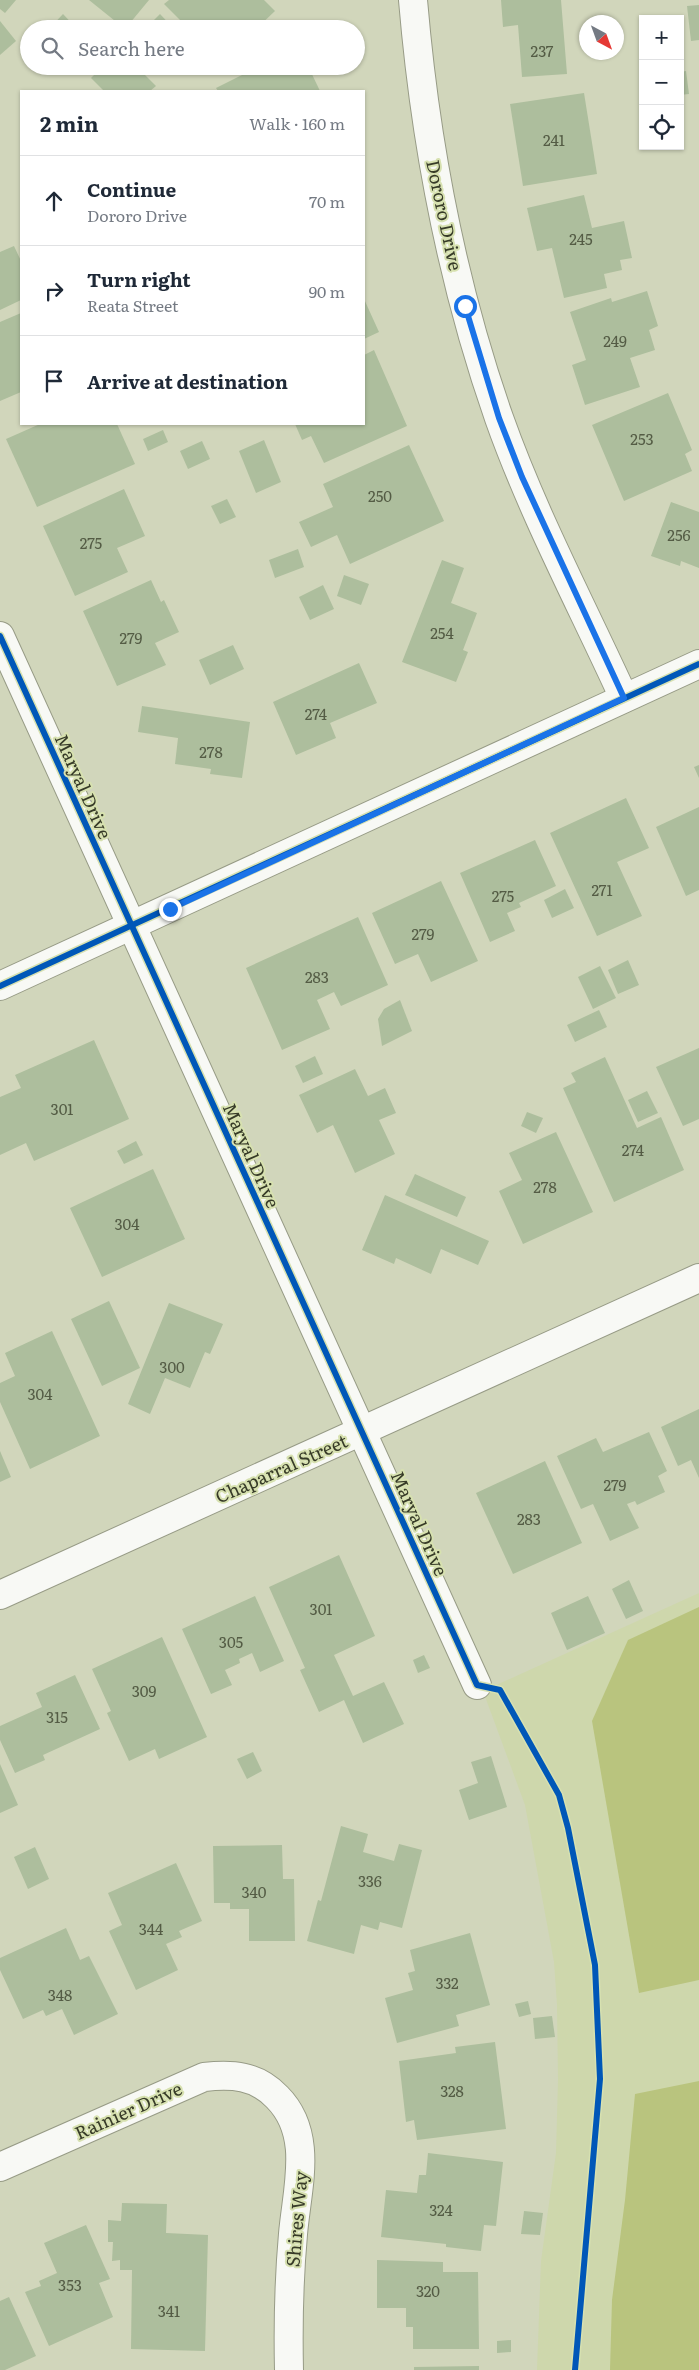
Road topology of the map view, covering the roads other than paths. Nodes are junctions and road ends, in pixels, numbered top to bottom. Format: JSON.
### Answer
{"nodes":[{"id":1,"x":413,"y":0,"type":"edge"},
{"id":2,"x":0,"y":636,"type":"edge"},
{"id":3,"x":699,"y":664,"type":"edge"},
{"id":4,"x":624,"y":698,"type":"junction"},
{"id":5,"x":132,"y":927,"type":"junction"},
{"id":6,"x":0,"y":986,"type":"edge"},
{"id":7,"x":699,"y":1278,"type":"edge"},
{"id":8,"x":362,"y":1431,"type":"junction"},
{"id":9,"x":0,"y":1595,"type":"edge"},
{"id":10,"x":477,"y":1685,"type":"dead end"},
{"id":11,"x":260,"y":2083,"type":"joint"},
{"id":12,"x":0,"y":2167,"type":"edge"},
{"id":13,"x":289,"y":2370,"type":"edge"}],
"edges":[{"from":1,"to":4,"type":"street","name":"Dororo Drive"},
{"from":2,"to":5,"type":"street","name":"Maryal Drive"},
{"from":3,"to":4,"type":"street"},
{"from":4,"to":5,"type":"street"},
{"from":5,"to":6,"type":"street"},
{"from":5,"to":8,"type":"street","name":"Maryal Drive"},
{"from":7,"to":8,"type":"street","name":"Chaparral Street"},
{"from":8,"to":9,"type":"street","name":"Chaparral Street"},
{"from":8,"to":10,"type":"street","name":"Maryal Drive"},
{"from":11,"to":12,"type":"street","name":"Rainier Drive"},
{"from":11,"to":13,"type":"street","name":"Shires Way"}]}
